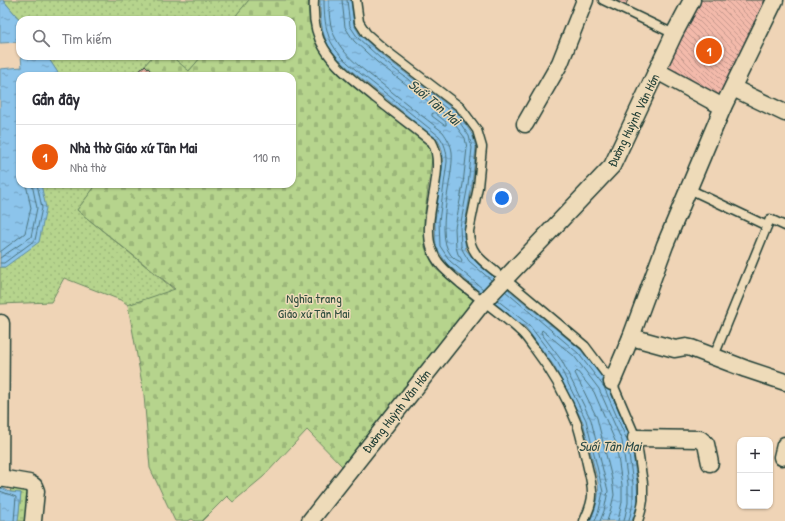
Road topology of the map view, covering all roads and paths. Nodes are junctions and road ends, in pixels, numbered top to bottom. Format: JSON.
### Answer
{"nodes":[{"id":1,"x":314,"y":0,"type":"edge"},
{"id":2,"x":356,"y":0,"type":"edge"},
{"id":3,"x":585,"y":0,"type":"edge"},
{"id":4,"x":603,"y":0,"type":"edge"},
{"id":5,"x":692,"y":0,"type":"edge"},
{"id":6,"x":775,"y":0,"type":"edge"},
{"id":7,"x":674,"y":34,"type":"junction"},
{"id":8,"x":657,"y":71,"type":"junction"},
{"id":9,"x":733,"y":88,"type":"junction"},
{"id":10,"x":723,"y":107,"type":"junction"},
{"id":11,"x":785,"y":113,"type":"edge"},
{"id":12,"x":525,"y":124,"type":"dead end"},
{"id":13,"x":689,"y":189,"type":"junction"},
{"id":14,"x":767,"y":226,"type":"junction"},
{"id":15,"x":785,"y":226,"type":"edge"},
{"id":16,"x":500,"y":275,"type":"junction"},
{"id":17,"x":483,"y":302,"type":"junction"},
{"id":18,"x":1,"y":323,"type":"dead end"},
{"id":19,"x":631,"y":337,"type":"junction"},
{"id":20,"x":714,"y":356,"type":"junction"},
{"id":21,"x":612,"y":382,"type":"junction"},
{"id":22,"x":785,"y":382,"type":"edge"},
{"id":23,"x":636,"y":438,"type":"junction"},
{"id":24,"x":710,"y":463,"type":"dead end"},
{"id":25,"x":0,"y":478,"type":"edge"},
{"id":26,"x":33,"y":521,"type":"edge"},
{"id":27,"x":310,"y":521,"type":"edge"},
{"id":28,"x":584,"y":521,"type":"edge"},
{"id":29,"x":638,"y":521,"type":"edge"}],
"edges":[{"from":1,"to":17,"type":"lane"},
{"from":2,"to":16,"type":"lane"},
{"from":3,"to":12,"type":"street"},
{"from":4,"to":7,"type":"lane"},
{"from":5,"to":7,"type":"street","name":"Đường Huỳnh Văn Hớn"},
{"from":6,"to":9,"type":"street"},
{"from":7,"to":8,"type":"street","name":"Đường Huỳnh Văn Hớn"},
{"from":8,"to":10,"type":"street"},
{"from":8,"to":16,"type":"street","name":"Đường Huỳnh Văn Hớn"},
{"from":9,"to":10,"type":"street"},
{"from":9,"to":11,"type":"street"},
{"from":10,"to":13,"type":"street"},
{"from":13,"to":14,"type":"lane"},
{"from":13,"to":19,"type":"street"},
{"from":14,"to":15,"type":"lane"},
{"from":14,"to":20,"type":"lane"},
{"from":16,"to":17,"type":"street","name":"Đường Huỳnh Văn Hớn"},
{"from":16,"to":21,"type":"lane"},
{"from":17,"to":27,"type":"street","name":"Đường Huỳnh Văn Hớn"},
{"from":17,"to":28,"type":"lane"},
{"from":18,"to":25,"type":"street"},
{"from":19,"to":20,"type":"street"},
{"from":19,"to":21,"type":"street"},
{"from":20,"to":22,"type":"street"},
{"from":21,"to":23,"type":"lane"},
{"from":23,"to":24,"type":"street"},
{"from":23,"to":29,"type":"lane"},
{"from":25,"to":26,"type":"street"}]}
